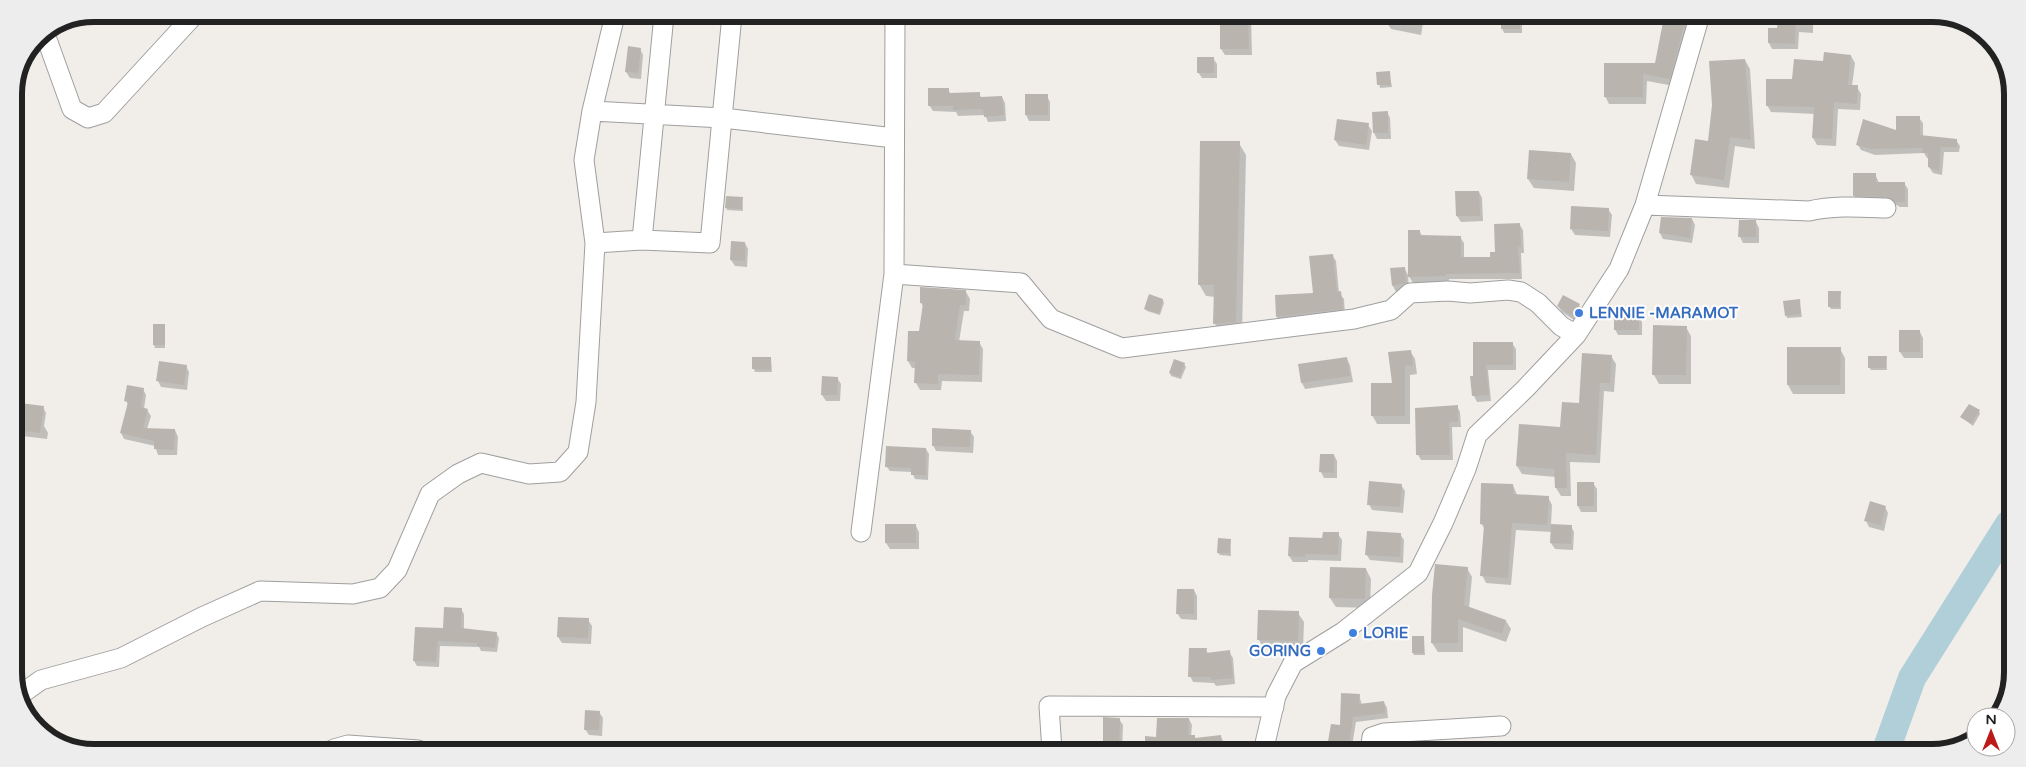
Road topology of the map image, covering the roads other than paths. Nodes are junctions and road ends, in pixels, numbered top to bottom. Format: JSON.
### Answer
{"nodes":[{"id":1,"x":188,"y":22,"type":"edge"},
{"id":2,"x":613,"y":22,"type":"edge"},
{"id":3,"x":663,"y":22,"type":"edge"},
{"id":4,"x":731,"y":22,"type":"edge"},
{"id":5,"x":895,"y":22,"type":"edge"},
{"id":6,"x":1698,"y":22,"type":"edge"},
{"id":7,"x":48,"y":41,"type":"edge"},
{"id":8,"x":592,"y":111,"type":"junction"},
{"id":9,"x":655,"y":114,"type":"junction"},
{"id":10,"x":723,"y":118,"type":"junction"},
{"id":11,"x":894,"y":138,"type":"junction"},
{"id":12,"x":1645,"y":205,"type":"junction"},
{"id":13,"x":1886,"y":208,"type":"dead end"},
{"id":14,"x":642,"y":240,"type":"junction"},
{"id":15,"x":595,"y":243,"type":"junction"},
{"id":16,"x":894,"y":274,"type":"junction"},
{"id":17,"x":1576,"y":335,"type":"junction"},
{"id":18,"x":861,"y":532,"type":"dead end"},
{"id":19,"x":25,"y":691,"type":"edge"},
{"id":20,"x":1274,"y":707,"type":"junction"},
{"id":21,"x":1501,"y":726,"type":"dead end"},
{"id":22,"x":1052,"y":744,"type":"edge"},
{"id":23,"x":1265,"y":744,"type":"edge"},
{"id":24,"x":1371,"y":744,"type":"edge"}],
"edges":[{"from":1,"to":7,"type":"street"},
{"from":2,"to":8,"type":"street"},
{"from":3,"to":9,"type":"street"},
{"from":4,"to":10,"type":"street"},
{"from":5,"to":11,"type":"street"},
{"from":6,"to":12,"type":"street"},
{"from":8,"to":9,"type":"street"},
{"from":8,"to":15,"type":"street"},
{"from":9,"to":10,"type":"street"},
{"from":9,"to":14,"type":"street"},
{"from":10,"to":11,"type":"street"},
{"from":10,"to":14,"type":"street"},
{"from":11,"to":16,"type":"street"},
{"from":12,"to":13,"type":"street"},
{"from":12,"to":17,"type":"street"},
{"from":14,"to":15,"type":"street"},
{"from":15,"to":19,"type":"street"},
{"from":16,"to":17,"type":"street"},
{"from":16,"to":18,"type":"street"},
{"from":17,"to":20,"type":"street"},
{"from":20,"to":22,"type":"street"},
{"from":20,"to":23,"type":"street"},
{"from":21,"to":24,"type":"street"}]}
